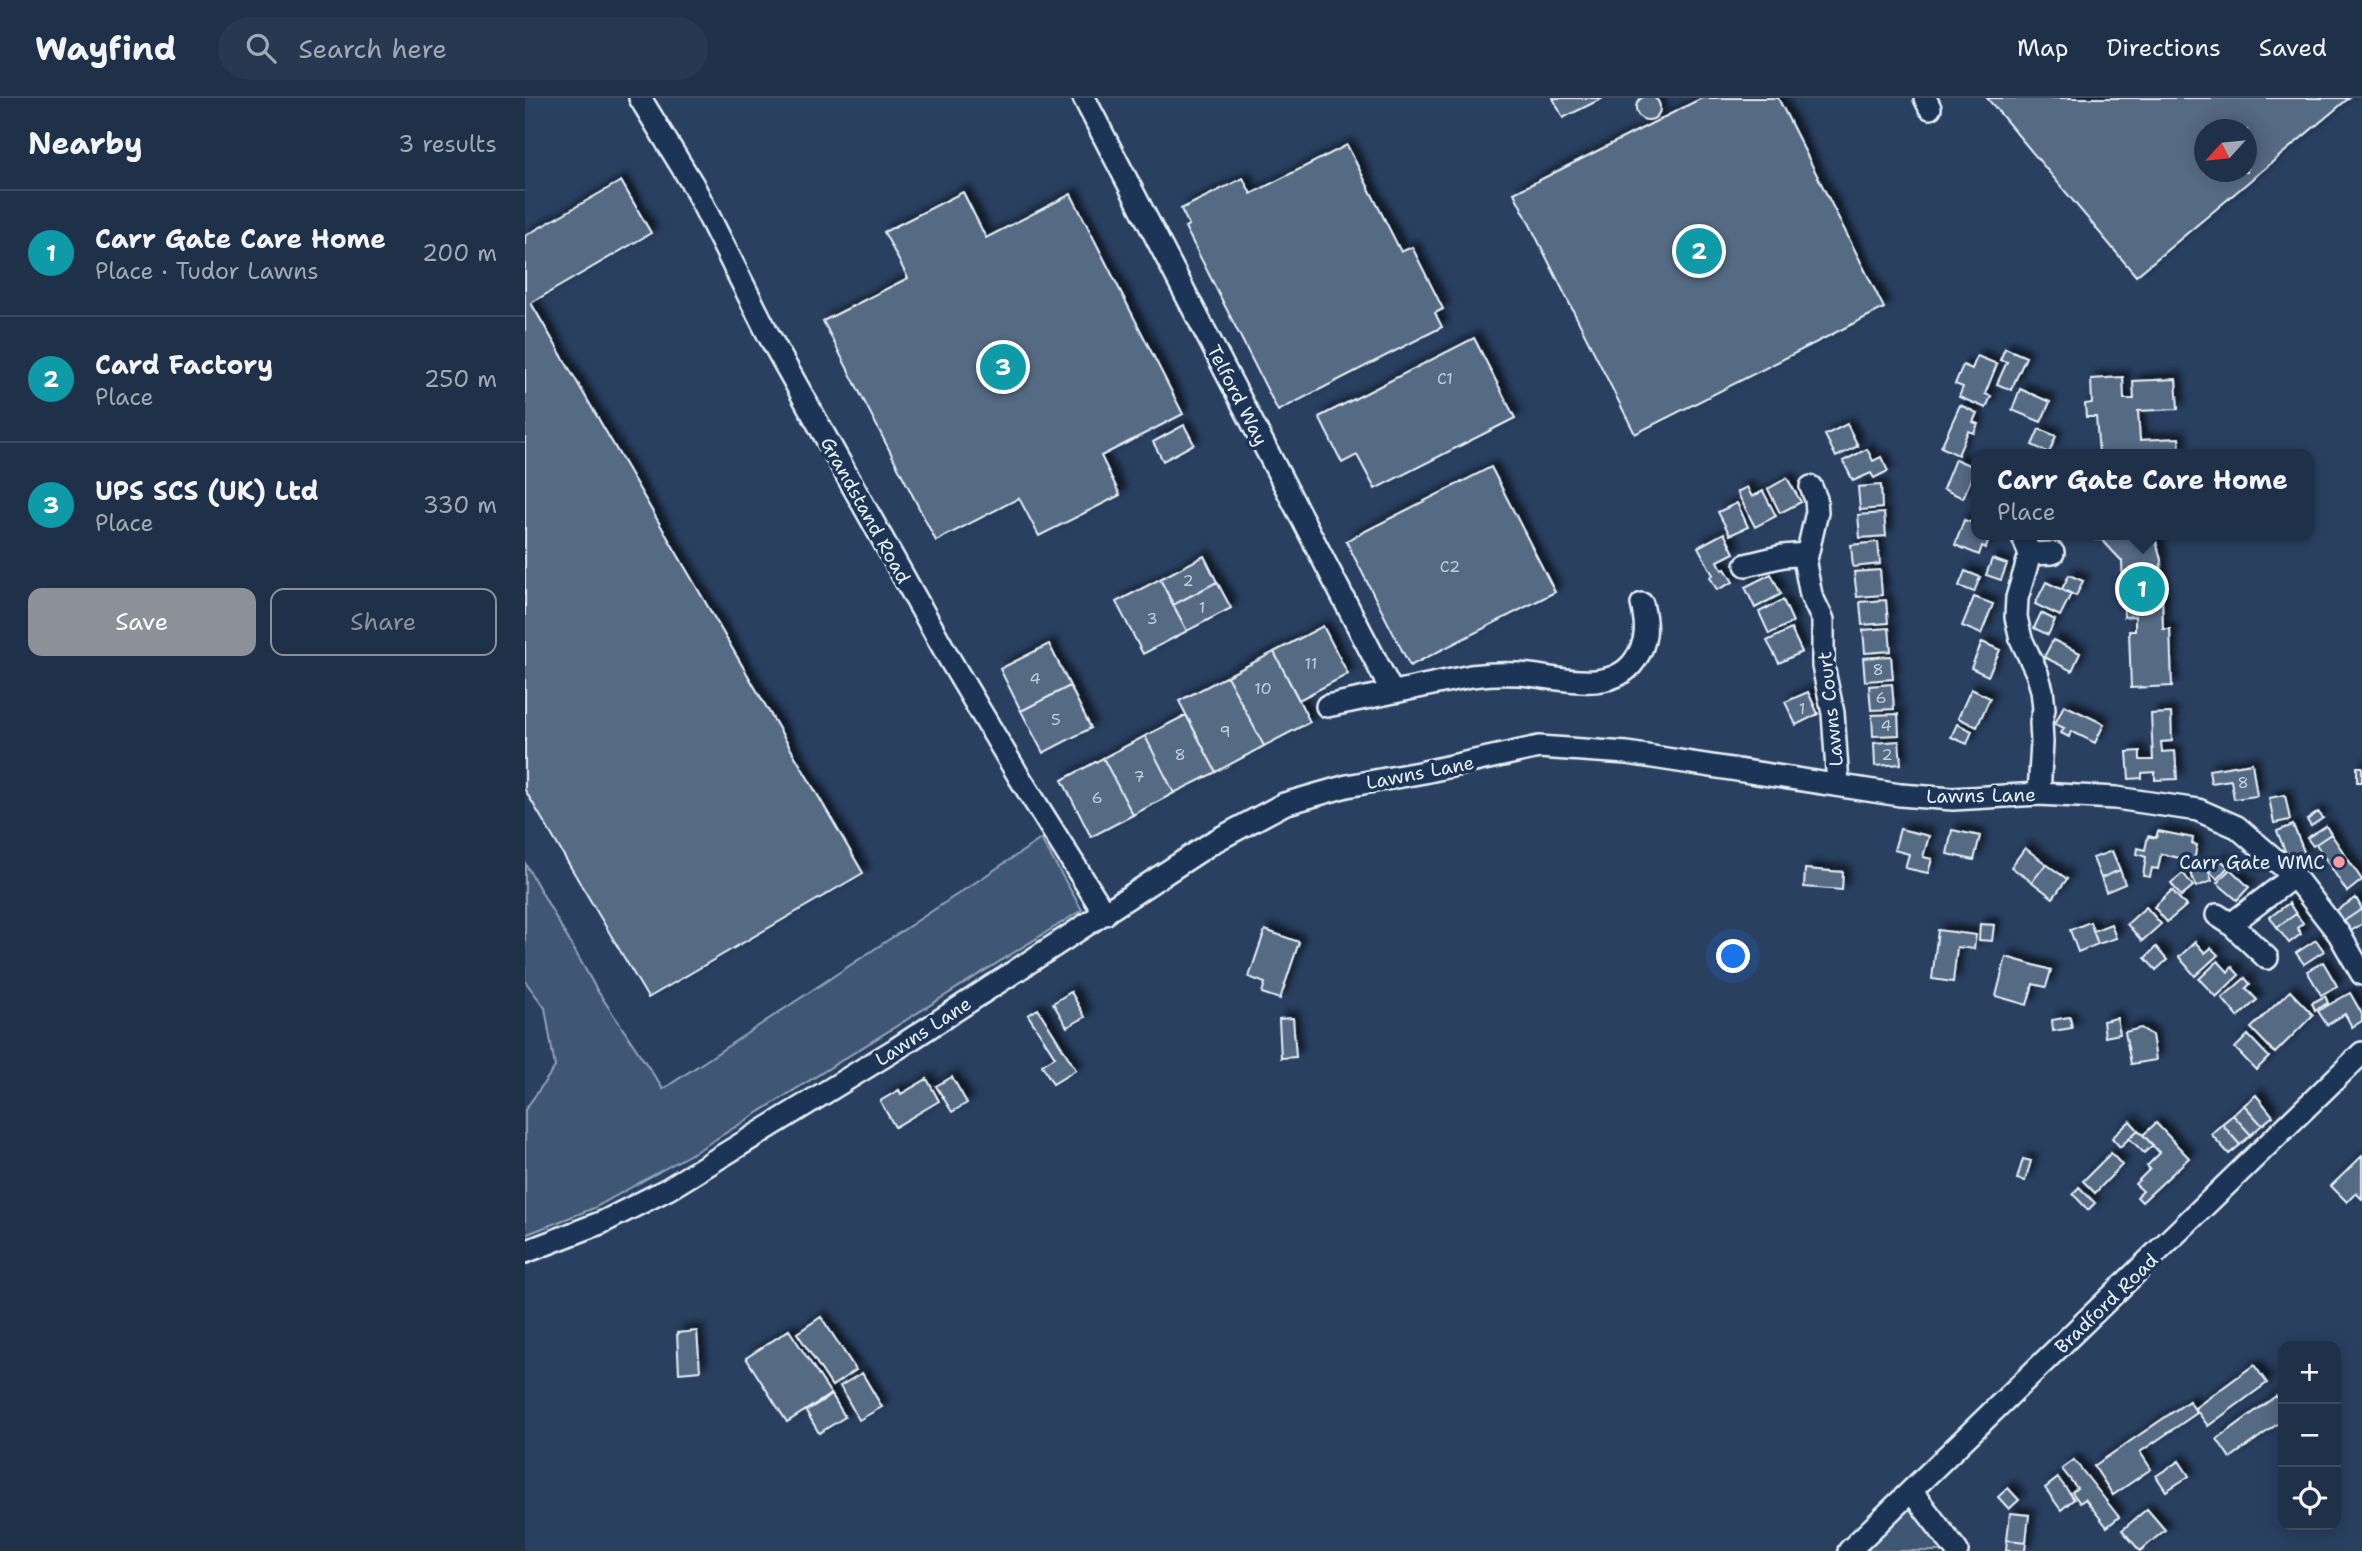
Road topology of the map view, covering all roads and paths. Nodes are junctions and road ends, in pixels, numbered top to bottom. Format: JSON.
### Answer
{"nodes":[{"id":1,"x":641,"y":98,"type":"edge"},
{"id":2,"x":1084,"y":98,"type":"edge"},
{"id":3,"x":1811,"y":487,"type":"dead end"},
{"id":4,"x":2026,"y":545,"type":"edge"},
{"id":5,"x":2053,"y":553,"type":"dead end"},
{"id":6,"x":1806,"y":554,"type":"junction"},
{"id":7,"x":1746,"y":565,"type":"dead end"},
{"id":8,"x":1642,"y":604,"type":"dead end"},
{"id":9,"x":1392,"y":692,"type":"junction"},
{"id":10,"x":1327,"y":706,"type":"dead end"},
{"id":11,"x":1838,"y":785,"type":"junction"},
{"id":12,"x":2039,"y":794,"type":"junction"},
{"id":13,"x":2294,"y":876,"type":"junction"},
{"id":14,"x":1105,"y":914,"type":"junction"},
{"id":15,"x":2267,"y":958,"type":"dead end"},
{"id":16,"x":2362,"y":974,"type":"edge"},
{"id":17,"x":2362,"y":1053,"type":"edge"},
{"id":18,"x":525,"y":1252,"type":"edge"},
{"id":19,"x":1911,"y":1491,"type":"junction"},
{"id":20,"x":1954,"y":1550,"type":"edge"},
{"id":21,"x":1849,"y":1551,"type":"edge"}],
"edges":[{"from":1,"to":14,"type":"street","name":"Grandstand Road"},
{"from":2,"to":9,"type":"street","name":"Telford Way"},
{"from":3,"to":6,"type":"street","name":"Lawns Court"},
{"from":4,"to":5,"type":"street"},
{"from":4,"to":12,"type":"street"},
{"from":6,"to":7,"type":"street"},
{"from":6,"to":11,"type":"street","name":"Lawns Court"},
{"from":8,"to":9,"type":"street"},
{"from":9,"to":10,"type":"street"},
{"from":11,"to":12,"type":"street","name":"Lawns Lane"},
{"from":11,"to":14,"type":"street","name":"Lawns Lane"},
{"from":12,"to":13,"type":"street","name":"Lawns Lane"},
{"from":13,"to":15,"type":"street"},
{"from":13,"to":16,"type":"street","name":"Lawns Lane"},
{"from":14,"to":18,"type":"street","name":"Lawns Lane"},
{"from":17,"to":19,"type":"street","name":"Bradford Road"},
{"from":19,"to":20,"type":"street"},
{"from":19,"to":21,"type":"street","name":"Bradford Road"}]}
